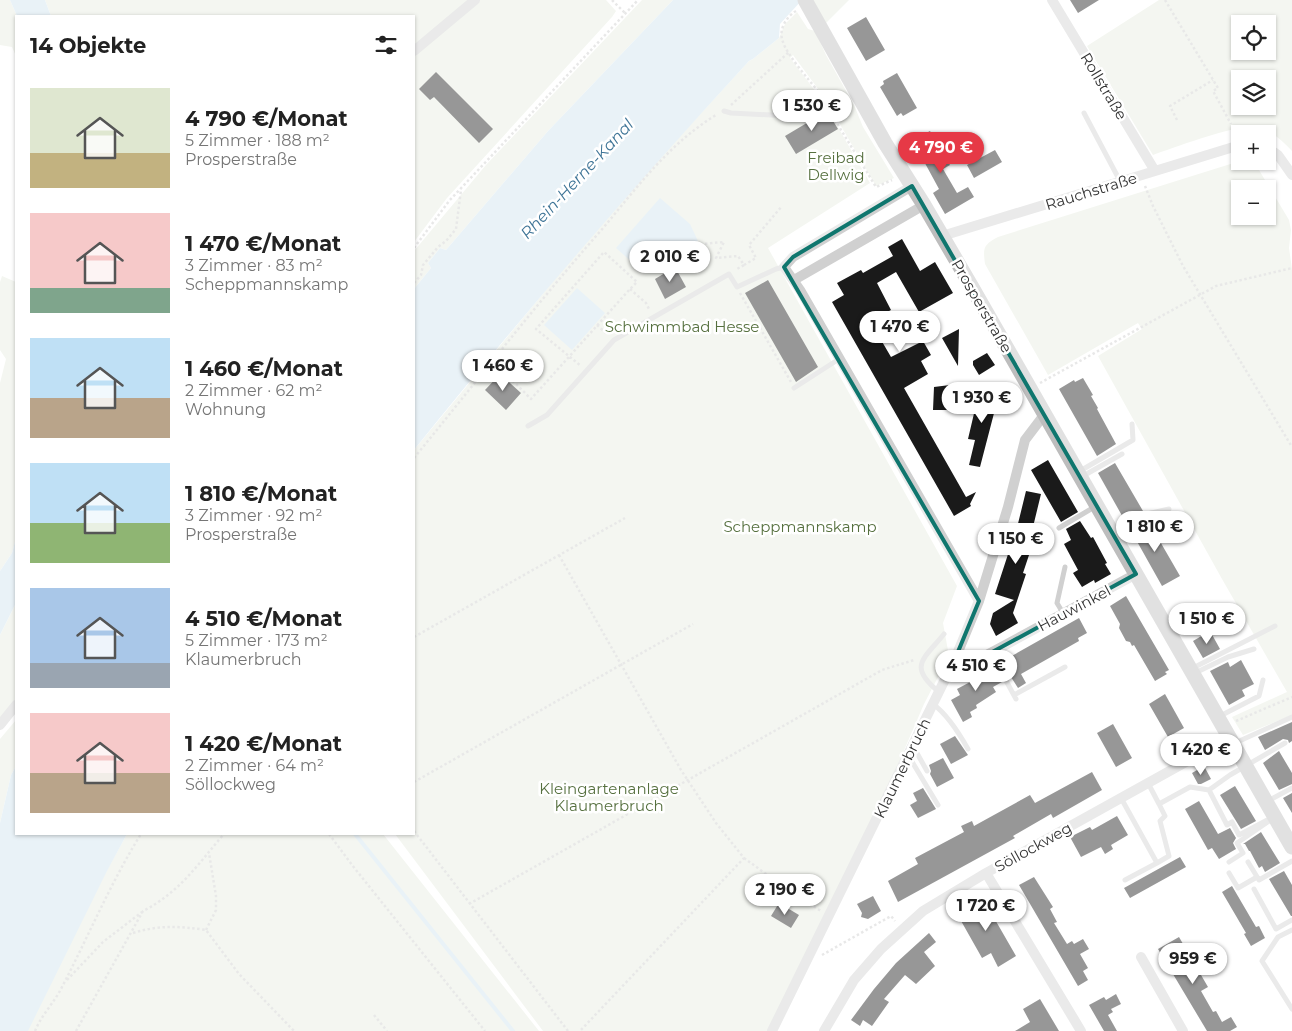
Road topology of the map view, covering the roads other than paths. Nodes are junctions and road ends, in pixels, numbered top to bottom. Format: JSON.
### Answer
{"nodes":[{"id":1,"x":475,"y":0,"type":"edge"},
{"id":2,"x":1052,"y":0,"type":"edge"},
{"id":3,"x":805,"y":7,"type":"edge"},
{"id":4,"x":415,"y":50,"type":"edge"},
{"id":5,"x":822,"y":99,"type":"road end"},
{"id":6,"x":724,"y":111,"type":"road end"},
{"id":7,"x":1084,"y":113,"type":"dead end"},
{"id":8,"x":1231,"y":148,"type":"edge"},
{"id":9,"x":1276,"y":154,"type":"edge"},
{"id":10,"x":1155,"y":171,"type":"junction"},
{"id":11,"x":1292,"y":174,"type":"edge"},
{"id":12,"x":1120,"y":182,"type":"junction"},
{"id":13,"x":912,"y":186,"type":"junction"},
{"id":14,"x":924,"y":205,"type":"junction"},
{"id":15,"x":942,"y":236,"type":"junction"},
{"id":16,"x":784,"y":267,"type":"junction"},
{"id":17,"x":794,"y":280,"type":"junction"},
{"id":18,"x":840,"y":359,"type":"junction"},
{"id":19,"x":794,"y":388,"type":"road end"},
{"id":20,"x":1044,"y":415,"type":"junction"},
{"id":21,"x":1132,"y":424,"type":"dead end"},
{"id":22,"x":528,"y":426,"type":"dead end"},
{"id":23,"x":1122,"y":454,"type":"dead end"},
{"id":24,"x":1079,"y":475,"type":"junction"},
{"id":25,"x":1097,"y":506,"type":"junction"},
{"id":26,"x":1168,"y":509,"type":"dead end"},
{"id":27,"x":1058,"y":528,"type":"dead end"},
{"id":28,"x":1113,"y":533,"type":"junction"},
{"id":29,"x":1065,"y":567,"type":"dead end"},
{"id":30,"x":1136,"y":574,"type":"junction"},
{"id":31,"x":979,"y":601,"type":"junction"},
{"id":32,"x":1064,"y":614,"type":"junction"},
{"id":33,"x":1275,"y":626,"type":"dead end"},
{"id":34,"x":944,"y":634,"type":"dead end"},
{"id":35,"x":1254,"y":649,"type":"dead end"},
{"id":36,"x":991,"y":653,"type":"junction"},
{"id":37,"x":955,"y":659,"type":"junction"},
{"id":38,"x":1065,"y":667,"type":"dead end"},
{"id":39,"x":1191,"y":672,"type":"junction"},
{"id":40,"x":1263,"y":680,"type":"dead end"},
{"id":41,"x":939,"y":693,"type":"junction"},
{"id":42,"x":933,"y":704,"type":"junction"},
{"id":43,"x":15,"y":706,"type":"edge"},
{"id":44,"x":1292,"y":717,"type":"edge"},
{"id":45,"x":0,"y":725,"type":"edge"},
{"id":46,"x":1225,"y":732,"type":"junction"},
{"id":47,"x":1286,"y":743,"type":"dead end"},
{"id":48,"x":968,"y":749,"type":"dead end"},
{"id":49,"x":910,"y":750,"type":"junction"},
{"id":50,"x":1245,"y":766,"type":"junction"},
{"id":51,"x":927,"y":771,"type":"dead end"},
{"id":52,"x":1148,"y":783,"type":"junction"},
{"id":53,"x":1292,"y":788,"type":"edge"},
{"id":54,"x":1209,"y":790,"type":"junction"},
{"id":55,"x":1121,"y":798,"type":"junction"},
{"id":56,"x":1266,"y":802,"type":"junction"},
{"id":57,"x":1159,"y":804,"type":"junction"},
{"id":58,"x":938,"y":805,"type":"dead end"},
{"id":59,"x":1274,"y":817,"type":"junction"},
{"id":60,"x":1290,"y":839,"type":"edge"},
{"id":61,"x":1292,"y":861,"type":"edge"},
{"id":62,"x":1229,"y":862,"type":"dead end"},
{"id":63,"x":1248,"y":862,"type":"dead end"},
{"id":64,"x":1157,"y":863,"type":"junction"},
{"id":65,"x":986,"y":872,"type":"junction"},
{"id":66,"x":1229,"y":873,"type":"dead end"},
{"id":67,"x":1257,"y":877,"type":"junction"},
{"id":68,"x":1125,"y":880,"type":"dead end"},
{"id":69,"x":1254,"y":889,"type":"dead end"},
{"id":70,"x":1292,"y":920,"type":"edge"},
{"id":71,"x":1292,"y":930,"type":"edge"},
{"id":72,"x":1141,"y":957,"type":"dead end"},
{"id":73,"x":1292,"y":1009,"type":"edge"},
{"id":74,"x":772,"y":1031,"type":"edge"},
{"id":75,"x":824,"y":1031,"type":"edge"},
{"id":76,"x":1081,"y":1031,"type":"edge"},
{"id":77,"x":1183,"y":1031,"type":"edge"}],
"edges":[{"from":1,"to":4,"type":"street"},
{"from":2,"to":10,"type":"street","name":"Rollstraße"},
{"from":3,"to":13,"type":"main road","name":"Prosperstraße"},
{"from":5,"to":6,"type":"lane"},
{"from":7,"to":12,"type":"lane"},
{"from":8,"to":10,"type":"street","name":"Rauchstraße"},
{"from":9,"to":11,"type":"street"},
{"from":10,"to":12,"type":"street","name":"Rauchstraße"},
{"from":12,"to":15,"type":"street","name":"Rauchstraße"},
{"from":13,"to":14,"type":"main road","name":"Prosperstraße"},
{"from":13,"to":16,"type":"street"},
{"from":14,"to":15,"type":"main road","name":"Prosperstraße"},
{"from":14,"to":17,"type":"street"},
{"from":15,"to":20,"type":"main road","name":"Prosperstraße"},
{"from":16,"to":17,"type":"street"},
{"from":16,"to":22,"type":"lane"},
{"from":17,"to":18,"type":"street"},
{"from":18,"to":19,"type":"lane"},
{"from":18,"to":31,"type":"street"},
{"from":20,"to":24,"type":"main road","name":"Prosperstraße"},
{"from":20,"to":31,"type":"street","name":"Klaumerbruch"},
{"from":21,"to":24,"type":"lane"},
{"from":23,"to":24,"type":"lane"},
{"from":24,"to":25,"type":"main road","name":"Prosperstraße"},
{"from":25,"to":27,"type":"lane"},
{"from":25,"to":28,"type":"main road","name":"Prosperstraße"},
{"from":26,"to":28,"type":"lane"},
{"from":28,"to":30,"type":"main road","name":"Prosperstraße"},
{"from":29,"to":32,"type":"lane"},
{"from":30,"to":32,"type":"street","name":"Hauwinkel"},
{"from":30,"to":39,"type":"main road","name":"Prosperstraße"},
{"from":31,"to":37,"type":"street","name":"Klaumerbruch"},
{"from":32,"to":36,"type":"street","name":"Hauwinkel"},
{"from":33,"to":39,"type":"lane"},
{"from":34,"to":41,"type":"lane"},
{"from":35,"to":39,"type":"lane"},
{"from":36,"to":37,"type":"street","name":"Hauwinkel"},
{"from":36,"to":38,"type":"lane"},
{"from":37,"to":41,"type":"street","name":"Klaumerbruch"},
{"from":39,"to":46,"type":"main road","name":"Prosperstraße"},
{"from":40,"to":46,"type":"lane"},
{"from":41,"to":42,"type":"street","name":"Klaumerbruch"},
{"from":42,"to":48,"type":"lane"},
{"from":42,"to":49,"type":"street","name":"Klaumerbruch"},
{"from":43,"to":45,"type":"street"},
{"from":44,"to":46,"type":"lane"},
{"from":46,"to":50,"type":"main road","name":"Prosperstraße"},
{"from":46,"to":52,"type":"street","name":"Söllockweg"},
{"from":47,"to":50,"type":"lane"},
{"from":49,"to":51,"type":"lane"},
{"from":49,"to":58,"type":"lane"},
{"from":49,"to":74,"type":"street","name":"Klaumerbruch"},
{"from":50,"to":54,"type":"lane"},
{"from":50,"to":56,"type":"main road","name":"Prosperstraße"},
{"from":52,"to":55,"type":"street","name":"Söllockweg"},
{"from":52,"to":57,"type":"lane"},
{"from":53,"to":56,"type":"lane"},
{"from":54,"to":57,"type":"lane"},
{"from":54,"to":59,"type":"lane"},
{"from":55,"to":64,"type":"lane"},
{"from":55,"to":65,"type":"street","name":"Söllockweg"},
{"from":56,"to":59,"type":"main road","name":"Prosperstraße"},
{"from":57,"to":64,"type":"lane"},
{"from":59,"to":60,"type":"main road","name":"Prosperstraße"},
{"from":59,"to":62,"type":"lane"},
{"from":61,"to":67,"type":"lane"},
{"from":63,"to":67,"type":"lane"},
{"from":64,"to":68,"type":"lane"},
{"from":65,"to":75,"type":"street","name":"Söllockweg"},
{"from":65,"to":76,"type":"street"},
{"from":66,"to":67,"type":"lane"},
{"from":69,"to":70,"type":"lane"},
{"from":71,"to":73,"type":"lane"},
{"from":72,"to":77,"type":"street"}]}
